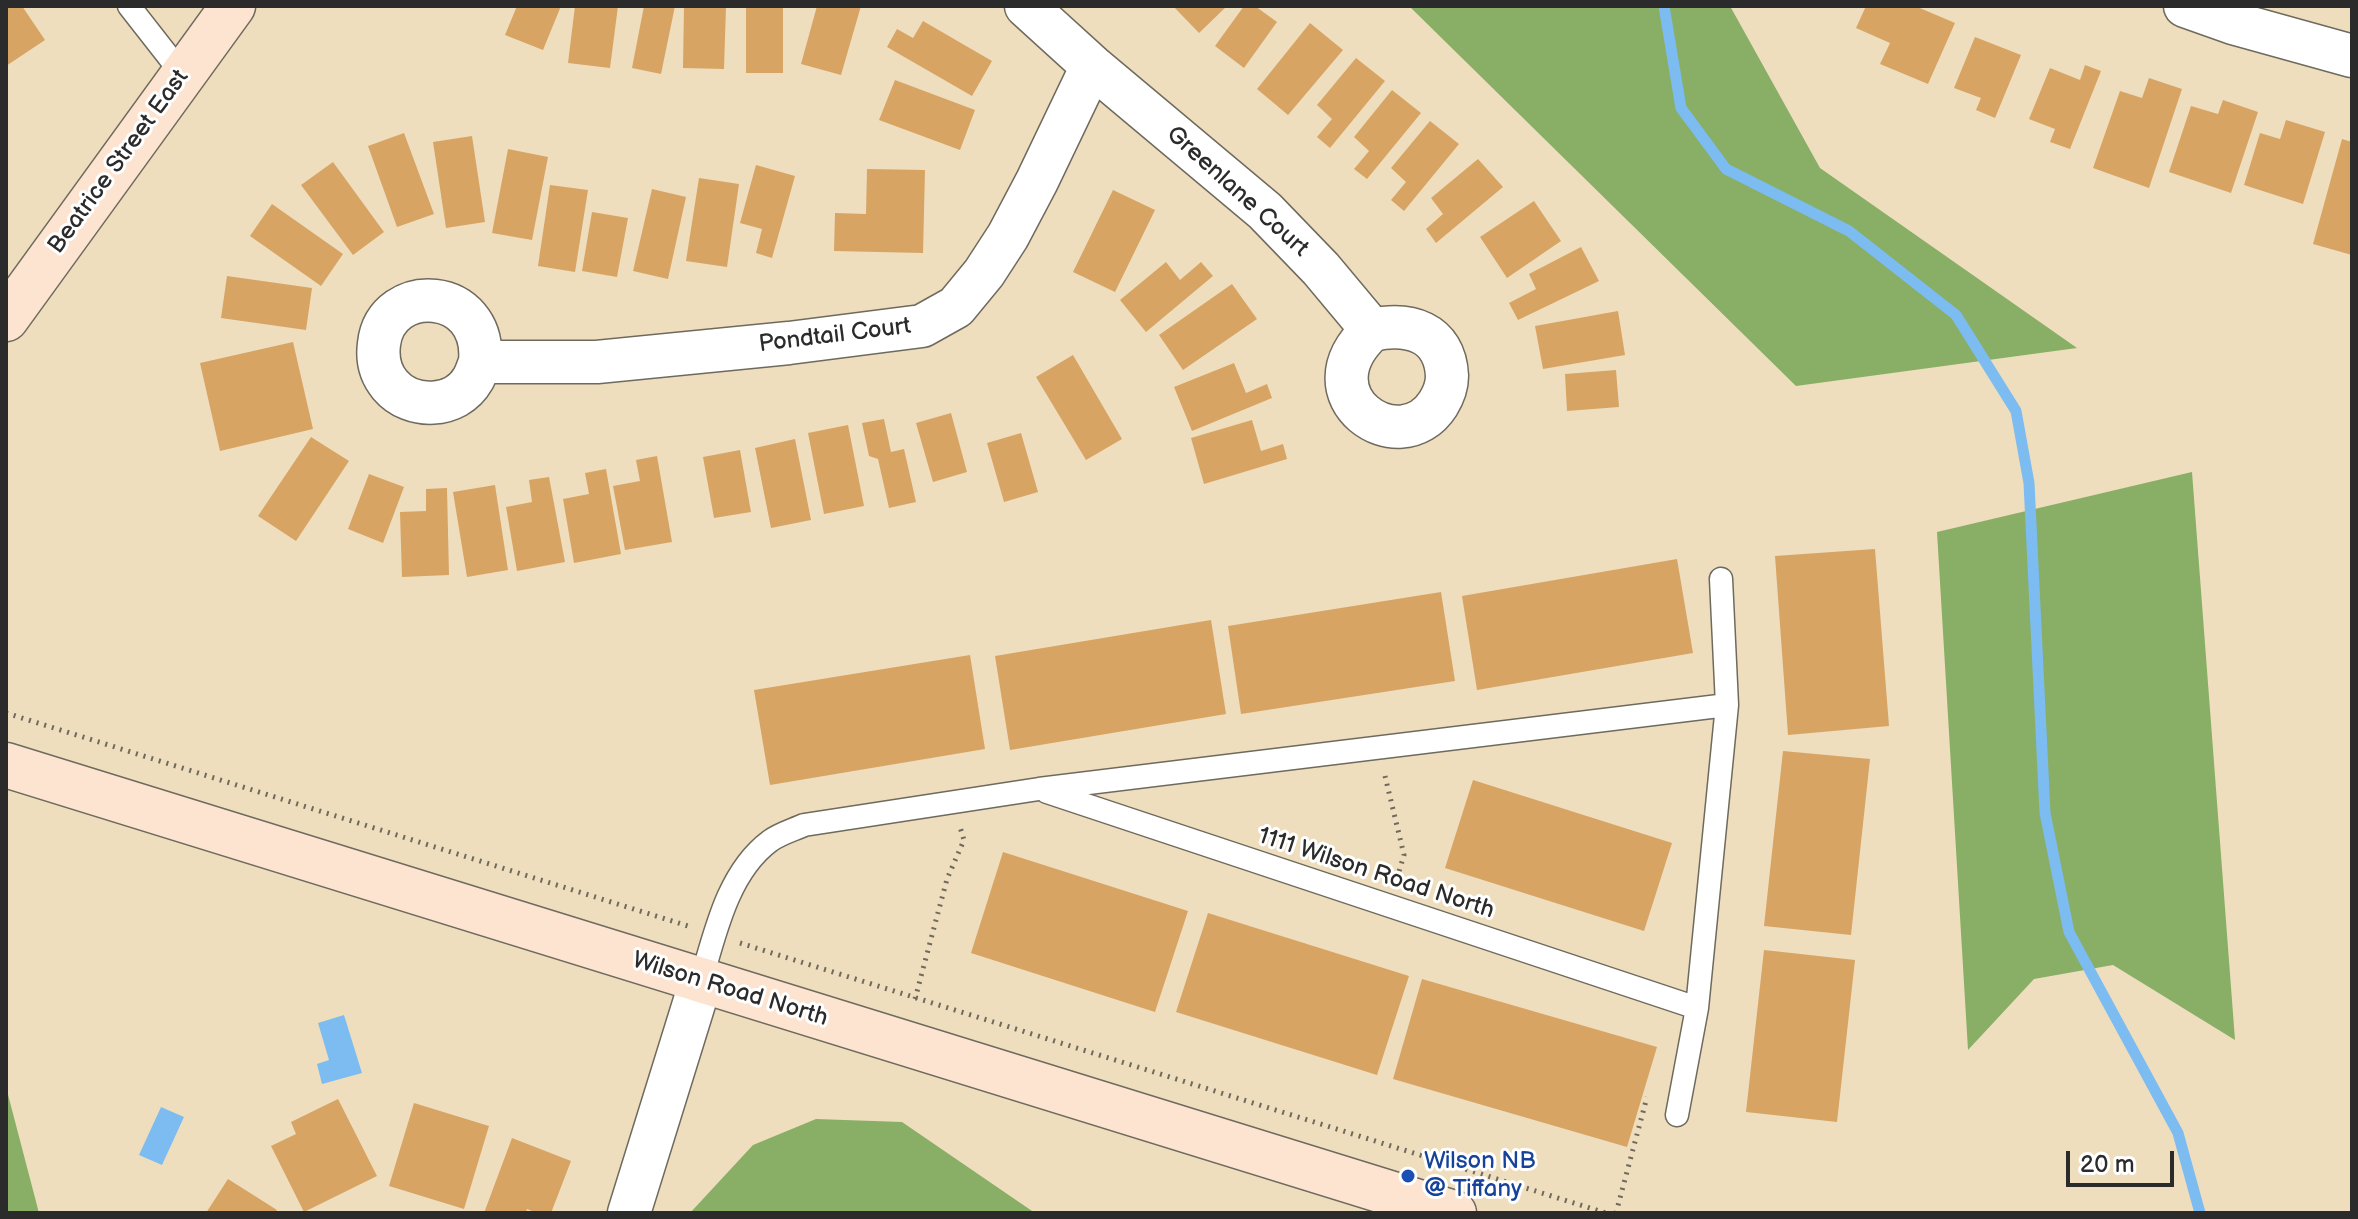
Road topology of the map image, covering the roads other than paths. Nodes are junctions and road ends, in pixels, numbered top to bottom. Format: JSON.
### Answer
{"nodes":[{"id":1,"x":129,"y":6,"type":"edge"},
{"id":2,"x":233,"y":6,"type":"edge"},
{"id":3,"x":1026,"y":6,"type":"edge"},
{"id":4,"x":2185,"y":6,"type":"edge"},
{"id":5,"x":2352,"y":56,"type":"edge"},
{"id":6,"x":1092,"y":66,"type":"junction"},
{"id":7,"x":183,"y":75,"type":"junction"},
{"id":8,"x":11,"y":301,"type":"edge"},
{"id":9,"x":1372,"y":330,"type":"dead end"},
{"id":10,"x":480,"y":362,"type":"dead end"},
{"id":11,"x":1721,"y":579,"type":"dead end"},
{"id":12,"x":1727,"y":705,"type":"junction"},
{"id":13,"x":6,"y":765,"type":"edge"},
{"id":14,"x":1039,"y":789,"type":"junction"},
{"id":15,"x":701,"y":981,"type":"junction"},
{"id":16,"x":1697,"y":1008,"type":"junction"},
{"id":17,"x":1677,"y":1115,"type":"dead end"},
{"id":18,"x":629,"y":1213,"type":"edge"},
{"id":19,"x":1454,"y":1213,"type":"edge"}],
"edges":[{"from":1,"to":7,"type":"lane"},
{"from":2,"to":7,"type":"main road","name":"Beatrice Street East"},
{"from":3,"to":6,"type":"street","name":"Greenlane Court"},
{"from":4,"to":5,"type":"street"},
{"from":6,"to":9,"type":"street","name":"Greenlane Court"},
{"from":6,"to":10,"type":"street","name":"Pondtail Court"},
{"from":7,"to":8,"type":"main road","name":"Beatrice Street East"},
{"from":11,"to":12,"type":"lane"},
{"from":12,"to":14,"type":"lane","name":"1111 Wilson Road North"},
{"from":12,"to":16,"type":"lane"},
{"from":13,"to":15,"type":"main road","name":"Wilson Road North"},
{"from":14,"to":15,"type":"lane","name":"1111 Wilson Road North"},
{"from":14,"to":16,"type":"lane","name":"1111 Wilson Road North"},
{"from":15,"to":18,"type":"street"},
{"from":15,"to":19,"type":"main road","name":"Wilson Road North"},
{"from":16,"to":17,"type":"lane"}]}
